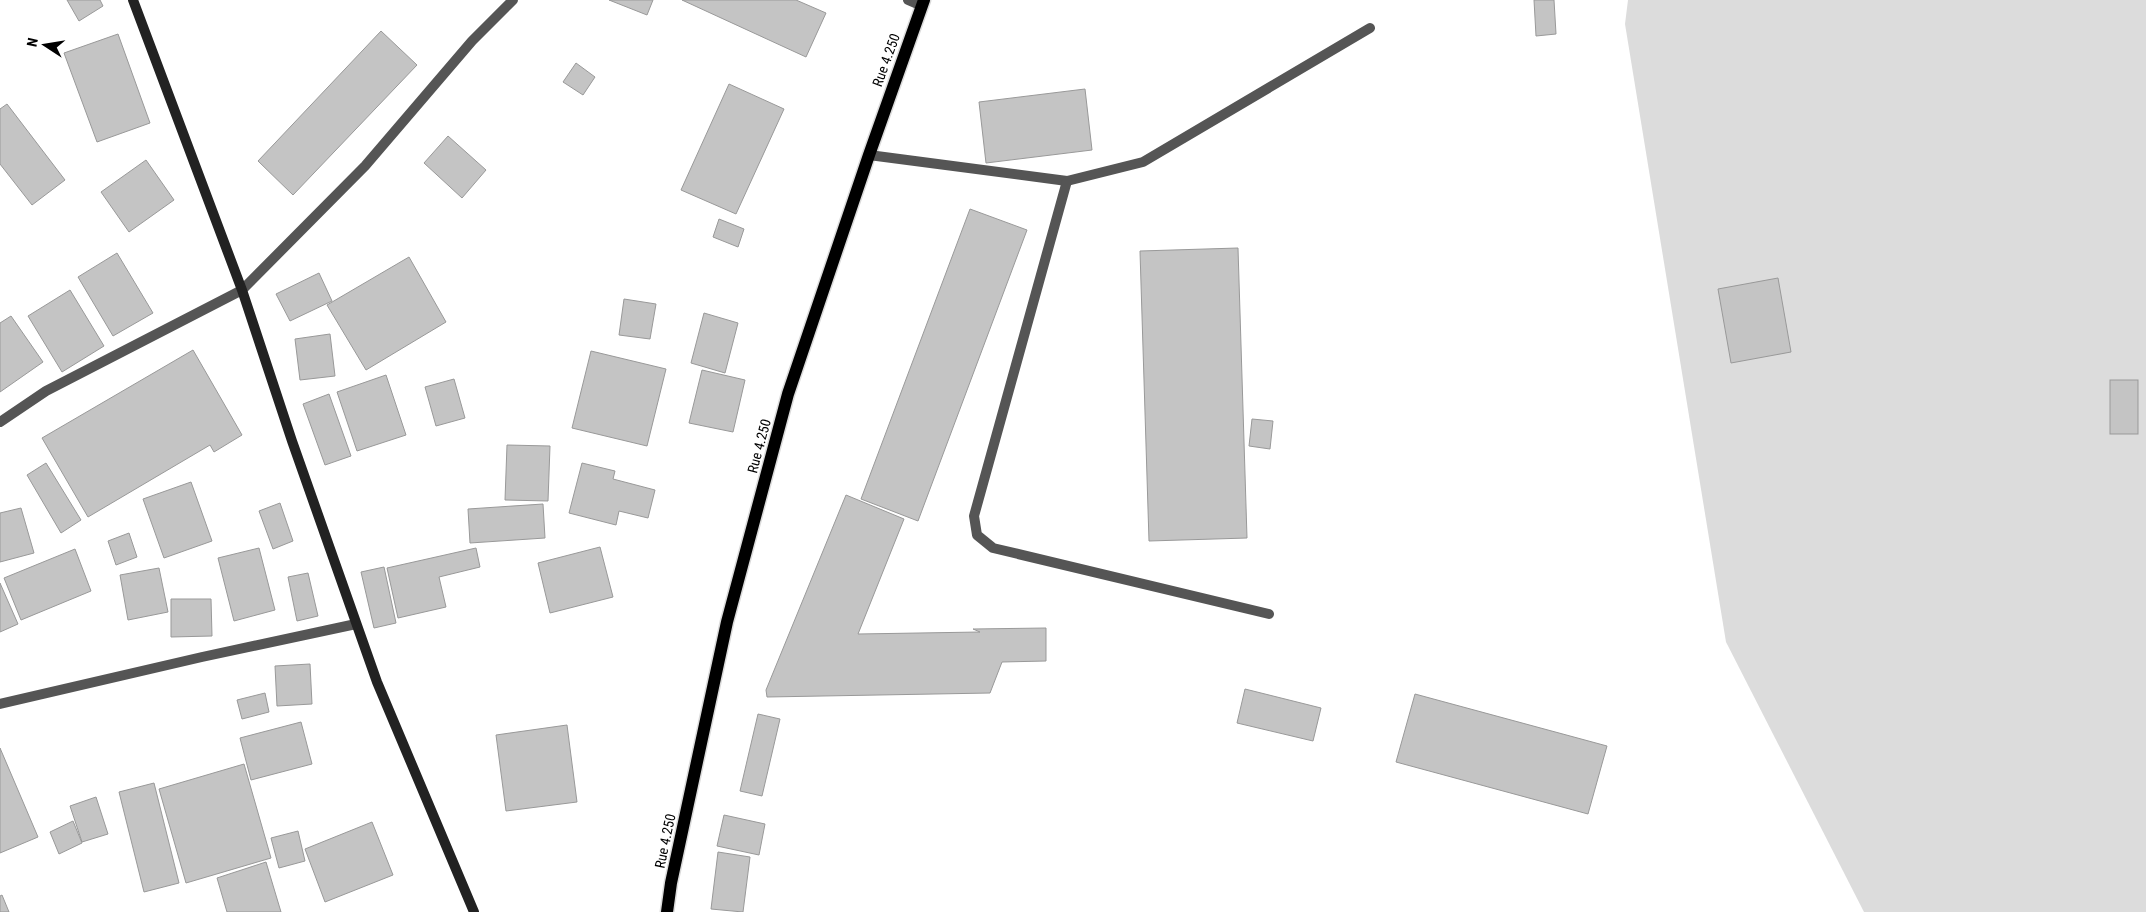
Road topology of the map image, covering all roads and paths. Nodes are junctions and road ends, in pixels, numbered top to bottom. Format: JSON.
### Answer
{"nodes":[{"id":1,"x":133,"y":0,"type":"edge"},
{"id":2,"x":514,"y":0,"type":"edge"},
{"id":3,"x":908,"y":0,"type":"edge"},
{"id":4,"x":923,"y":3,"type":"edge"},
{"id":5,"x":1370,"y":28,"type":"dead end"},
{"id":6,"x":869,"y":155,"type":"junction"},
{"id":7,"x":1067,"y":181,"type":"junction"},
{"id":8,"x":242,"y":290,"type":"junction"},
{"id":9,"x":0,"y":422,"type":"edge"},
{"id":10,"x":1269,"y":614,"type":"dead end"},
{"id":11,"x":356,"y":624,"type":"junction"},
{"id":12,"x":0,"y":704,"type":"edge"},
{"id":13,"x":474,"y":912,"type":"edge"},
{"id":14,"x":667,"y":912,"type":"edge"}],
"edges":[{"from":1,"to":8,"type":"street"},
{"from":2,"to":8,"type":"street"},
{"from":3,"to":4,"type":"street"},
{"from":4,"to":6,"type":"main road","name":"Rue 4.250"},
{"from":5,"to":7,"type":"street"},
{"from":6,"to":7,"type":"street"},
{"from":6,"to":14,"type":"main road","name":"Rue 4.250"},
{"from":7,"to":10,"type":"street"},
{"from":8,"to":9,"type":"street"},
{"from":8,"to":11,"type":"street"},
{"from":11,"to":12,"type":"street"},
{"from":11,"to":13,"type":"street"}]}
